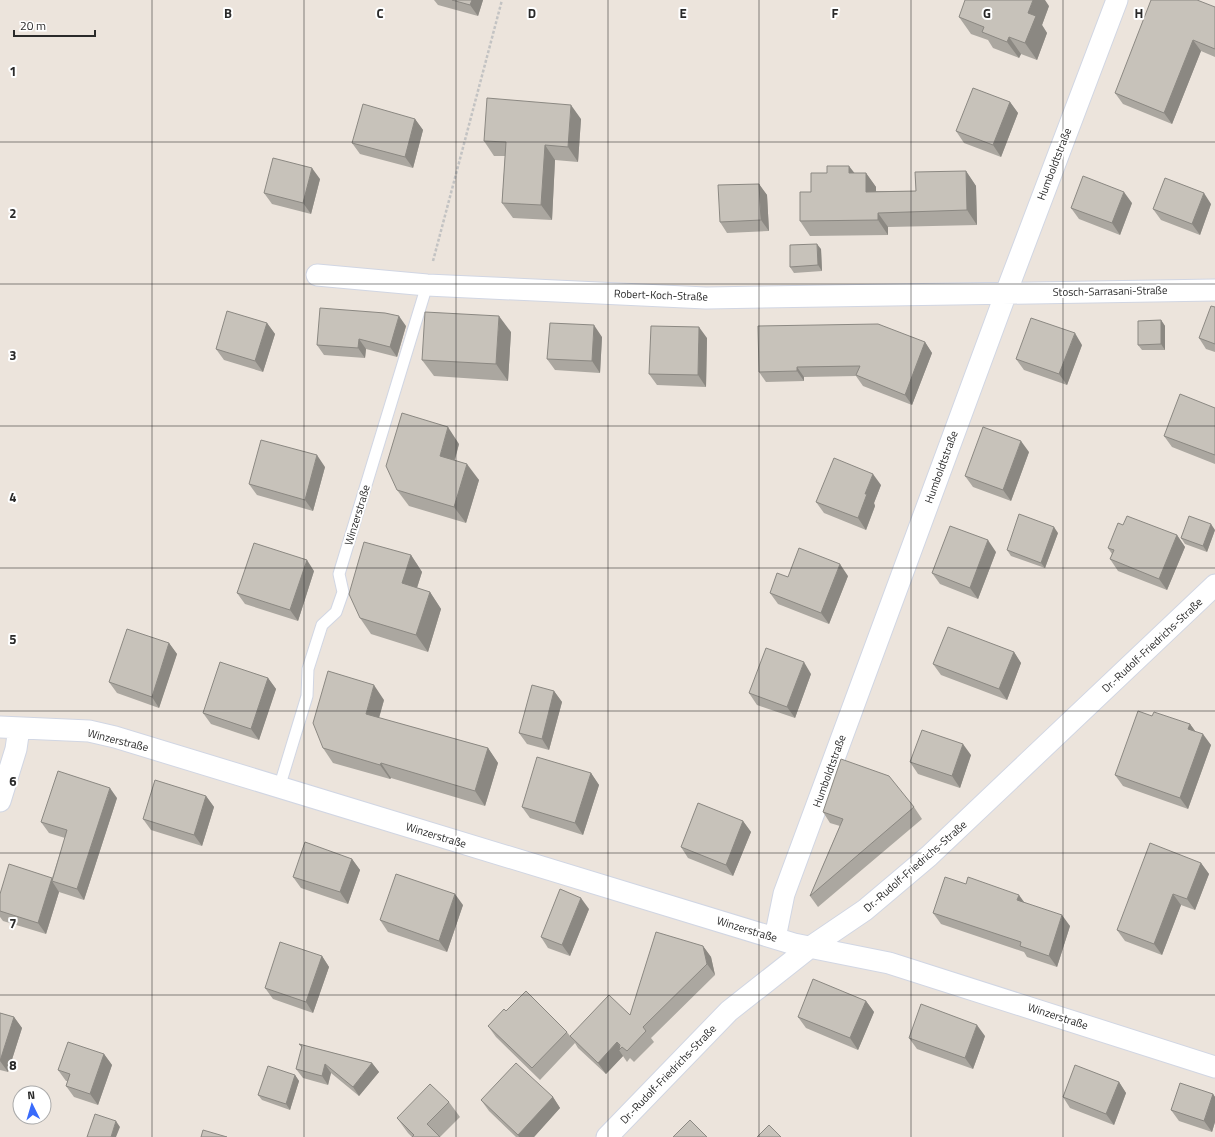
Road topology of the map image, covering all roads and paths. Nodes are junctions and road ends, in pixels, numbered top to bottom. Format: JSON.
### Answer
{"nodes":[{"id":1,"x":502,"y":0,"type":"edge"},
{"id":2,"x":1117,"y":0,"type":"edge"},
{"id":3,"x":317,"y":275,"type":"dead end"},
{"id":4,"x":427,"y":285,"type":"junction"},
{"id":5,"x":1215,"y":290,"type":"edge"},
{"id":6,"x":1006,"y":293,"type":"junction"},
{"id":7,"x":1215,"y":586,"type":"edge"},
{"id":8,"x":9,"y":728,"type":"edge"},
{"id":9,"x":279,"y":788,"type":"junction"},
{"id":10,"x":0,"y":801,"type":"edge"},
{"id":11,"x":775,"y":938,"type":"junction"},
{"id":12,"x":809,"y":948,"type":"junction"},
{"id":13,"x":1215,"y":1066,"type":"edge"},
{"id":14,"x":607,"y":1137,"type":"edge"}],
"edges":[{"from":1,"to":4,"type":"path"},
{"from":2,"to":6,"type":"street","name":"Humboldtstraße"},
{"from":3,"to":4,"type":"street","name":"Robert-Koch-Straße"},
{"from":4,"to":6,"type":"street","name":"Robert-Koch-Straße"},
{"from":4,"to":9,"type":"lane","name":"Winzerstraße"},
{"from":5,"to":6,"type":"street","name":"Stosch-Sarrasani-Straße"},
{"from":6,"to":11,"type":"street","name":"Humboldtstraße"},
{"from":7,"to":12,"type":"street","name":"Dr.-Rudolf-Friedrichs-Straße"},
{"from":8,"to":9,"type":"street","name":"Winzerstraße"},
{"from":8,"to":10,"type":"street"},
{"from":9,"to":11,"type":"street","name":"Winzerstraße"},
{"from":11,"to":12,"type":"street","name":"Winzerstraße"},
{"from":12,"to":13,"type":"street","name":"Winzerstraße"},
{"from":12,"to":14,"type":"street","name":"Dr.-Rudolf-Friedrichs-Straße"}]}
